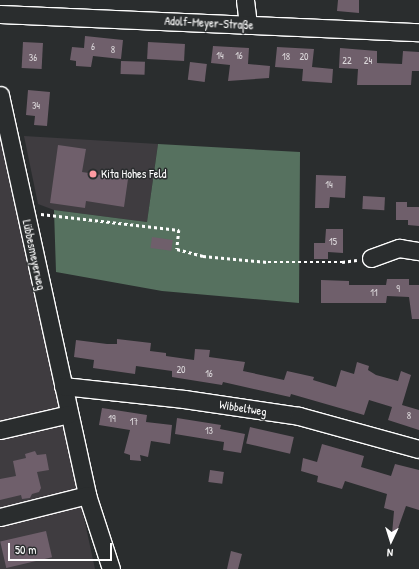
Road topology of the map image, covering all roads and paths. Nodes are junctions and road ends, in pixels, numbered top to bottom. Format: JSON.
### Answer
{"nodes":[{"id":1,"x":245,"y":0,"type":"edge"},
{"id":2,"x":0,"y":14,"type":"edge"},
{"id":3,"x":248,"y":25,"type":"junction"},
{"id":4,"x":419,"y":32,"type":"edge"},
{"id":5,"x":0,"y":95,"type":"edge"},
{"id":6,"x":24,"y":212,"type":"junction"},
{"id":7,"x":419,"y":251,"type":"edge"},
{"id":8,"x":371,"y":258,"type":"joint"},
{"id":9,"x":63,"y":386,"type":"junction"},
{"id":10,"x":69,"y":414,"type":"junction"},
{"id":11,"x":0,"y":430,"type":"edge"},
{"id":12,"x":419,"y":449,"type":"edge"},
{"id":13,"x":87,"y":495,"type":"junction"},
{"id":14,"x":0,"y":518,"type":"edge"},
{"id":15,"x":111,"y":569,"type":"edge"}],
"edges":[{"from":1,"to":3,"type":"street"},
{"from":2,"to":3,"type":"street","name":"Adolf-Meyer-Straße"},
{"from":3,"to":4,"type":"street","name":"Adolf-Meyer-Straße"},
{"from":5,"to":6,"type":"street","name":"Lübbesmeyerweg"},
{"from":6,"to":8,"type":"path"},
{"from":6,"to":9,"type":"street","name":"Lübbesmeyerweg"},
{"from":7,"to":8,"type":"street"},
{"from":9,"to":10,"type":"street","name":"Lübbesmeyerweg"},
{"from":9,"to":12,"type":"street","name":"Wibbeltweg"},
{"from":10,"to":11,"type":"street"},
{"from":10,"to":13,"type":"street","name":"Lübbesmeyerweg"},
{"from":13,"to":14,"type":"street"},
{"from":13,"to":15,"type":"street","name":"Lübbesmeyerweg"}]}
